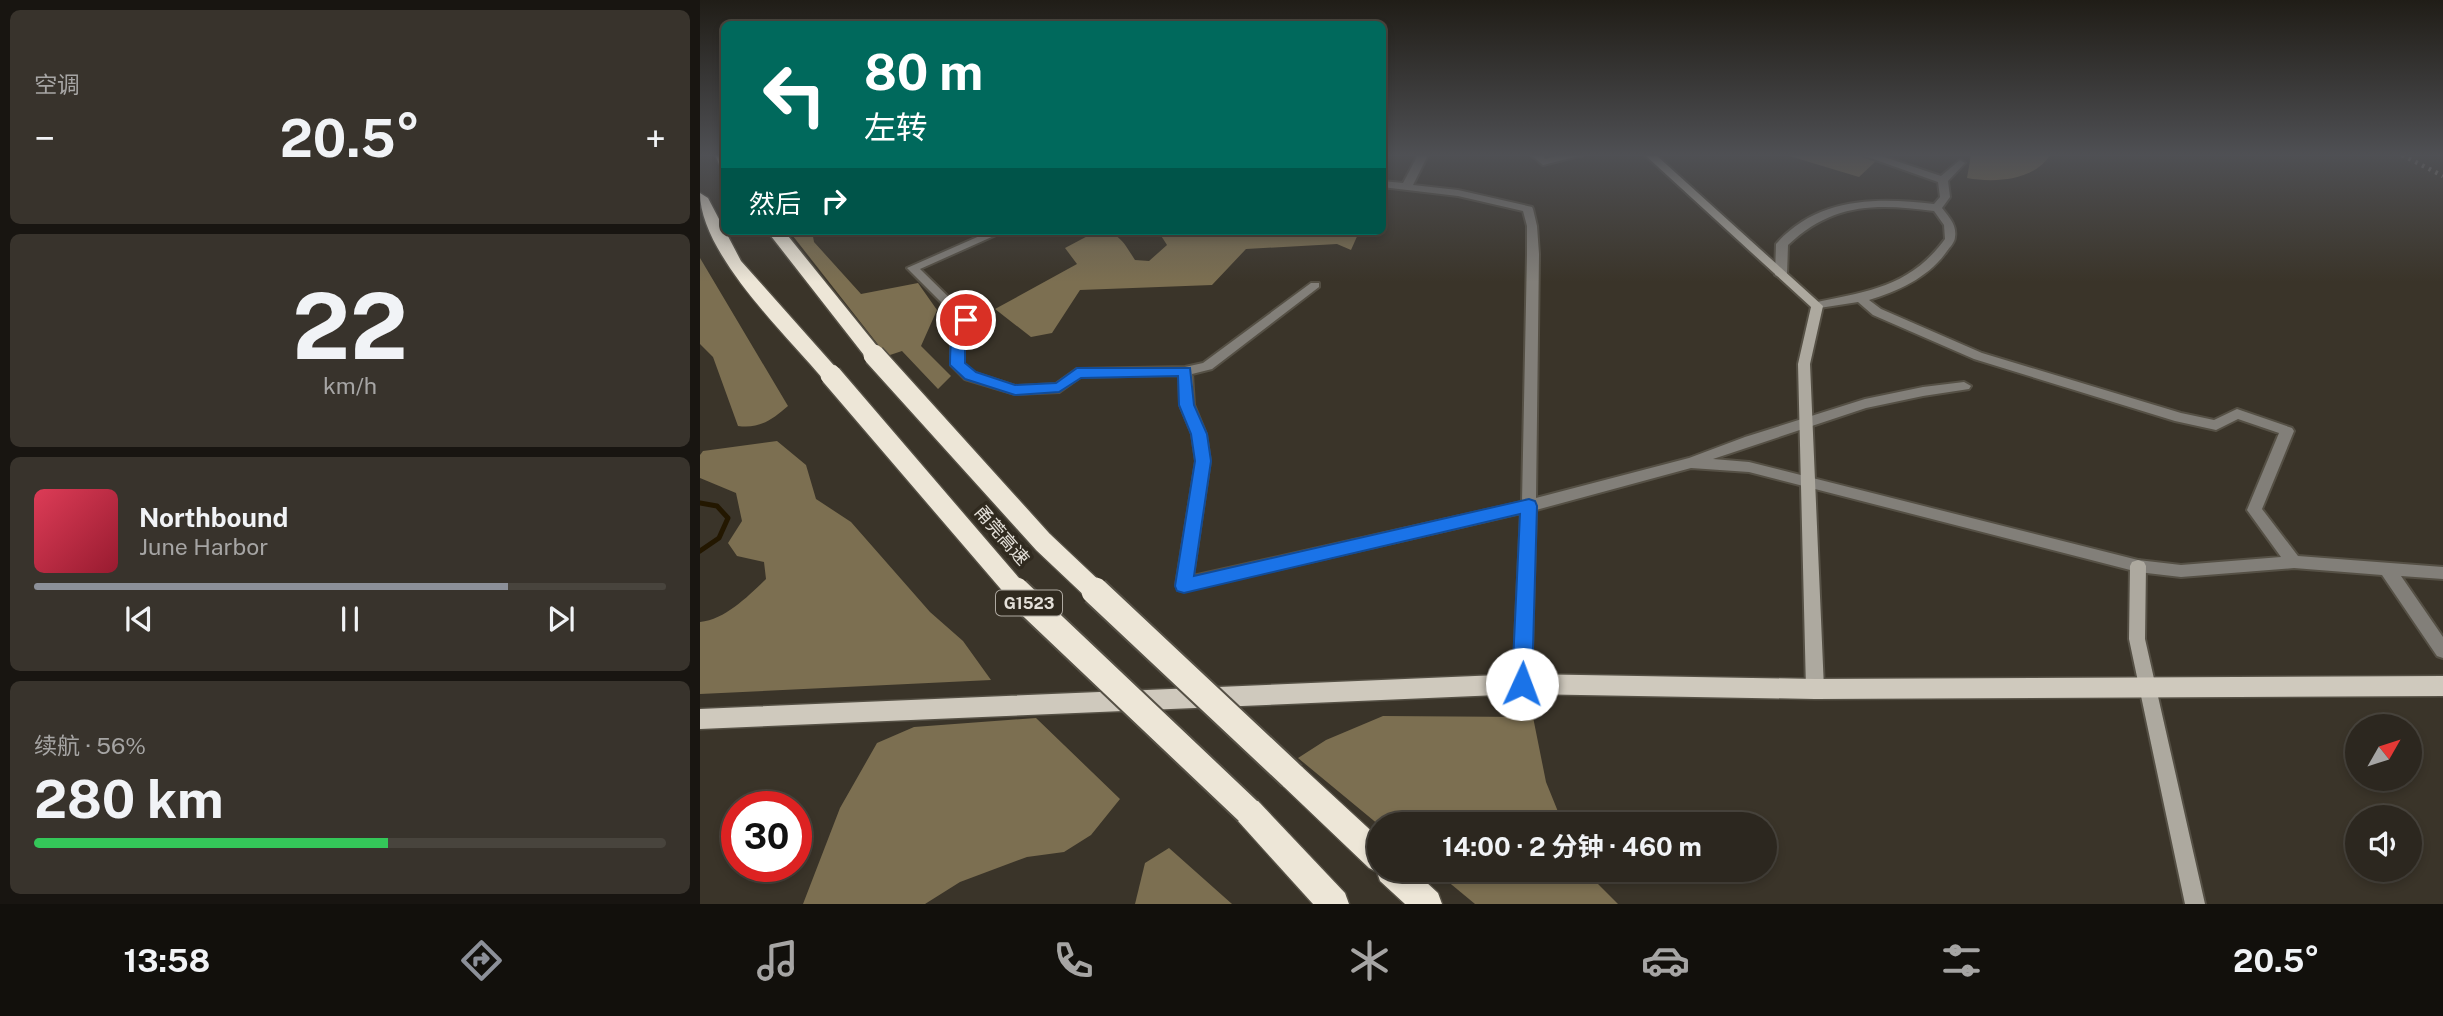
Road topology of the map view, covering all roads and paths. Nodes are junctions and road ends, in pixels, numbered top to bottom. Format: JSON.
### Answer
{"nodes":[{"id":1,"x":1476,"y":197,"type":"edge"},
{"id":2,"x":1695,"y":197,"type":"edge"},
{"id":3,"x":1945,"y":197,"type":"edge"},
{"id":4,"x":700,"y":198,"type":"edge"},
{"id":5,"x":1937,"y":208,"type":"junction"},
{"id":6,"x":778,"y":235,"type":"edge"},
{"id":7,"x":991,"y":235,"type":"edge"},
{"id":8,"x":1781,"y":275,"type":"junction"},
{"id":9,"x":1315,"y":285,"type":"dead end"},
{"id":10,"x":1861,"y":299,"type":"junction"},
{"id":11,"x":1817,"y":306,"type":"junction"},
{"id":12,"x":1185,"y":371,"type":"junction"},
{"id":13,"x":1964,"y":386,"type":"dead end"},
{"id":14,"x":1806,"y":422,"type":"junction"},
{"id":15,"x":1691,"y":463,"type":"junction"},
{"id":16,"x":1808,"y":482,"type":"junction"},
{"id":17,"x":1529,"y":506,"type":"junction"},
{"id":18,"x":2294,"y":562,"type":"junction"},
{"id":19,"x":2138,"y":566,"type":"junction"},
{"id":20,"x":2387,"y":569,"type":"junction"},
{"id":21,"x":2443,"y":573,"type":"edge"},
{"id":22,"x":2443,"y":650,"type":"edge"},
{"id":23,"x":1522,"y":684,"type":"junction"},
{"id":24,"x":2443,"y":686,"type":"edge"},
{"id":25,"x":2150,"y":688,"type":"junction"},
{"id":26,"x":1815,"y":689,"type":"junction"},
{"id":27,"x":700,"y":719,"type":"edge"},
{"id":28,"x":1367,"y":847,"type":"edge"},
{"id":29,"x":1404,"y":882,"type":"edge"},
{"id":30,"x":1334,"y":904,"type":"edge"},
{"id":31,"x":1427,"y":904,"type":"edge"},
{"id":32,"x":2195,"y":904,"type":"edge"}],
"edges":[{"from":1,"to":17,"type":"street"},
{"from":2,"to":8,"type":"street"},
{"from":3,"to":5,"type":"street"},
{"from":4,"to":30,"type":"highway","name":"甬莞高速","number":"G1523","bridge":true},
{"from":5,"to":8,"type":"street"},
{"from":5,"to":10,"type":"street"},
{"from":6,"to":28,"type":"highway","name":"甬莞高速","number":"G1523","bridge":true},
{"from":7,"to":12,"type":"street"},
{"from":8,"to":11,"type":"street"},
{"from":9,"to":12,"type":"street"},
{"from":10,"to":11,"type":"street"},
{"from":10,"to":18,"type":"street"},
{"from":11,"to":14,"type":"street"},
{"from":12,"to":17,"type":"street"},
{"from":13,"to":14,"type":"street"},
{"from":14,"to":15,"type":"street"},
{"from":14,"to":16,"type":"street"},
{"from":15,"to":16,"type":"street"},
{"from":15,"to":17,"type":"street"},
{"from":16,"to":19,"type":"street"},
{"from":16,"to":26,"type":"street"},
{"from":17,"to":23,"type":"street"},
{"from":18,"to":19,"type":"street"},
{"from":18,"to":20,"type":"street"},
{"from":19,"to":25,"type":"street"},
{"from":20,"to":21,"type":"street"},
{"from":20,"to":22,"type":"street"},
{"from":23,"to":26,"type":"main road"},
{"from":23,"to":27,"type":"main road"},
{"from":24,"to":25,"type":"main road"},
{"from":25,"to":26,"type":"main road"},
{"from":25,"to":32,"type":"street"},
{"from":29,"to":31,"type":"highway"}]}
